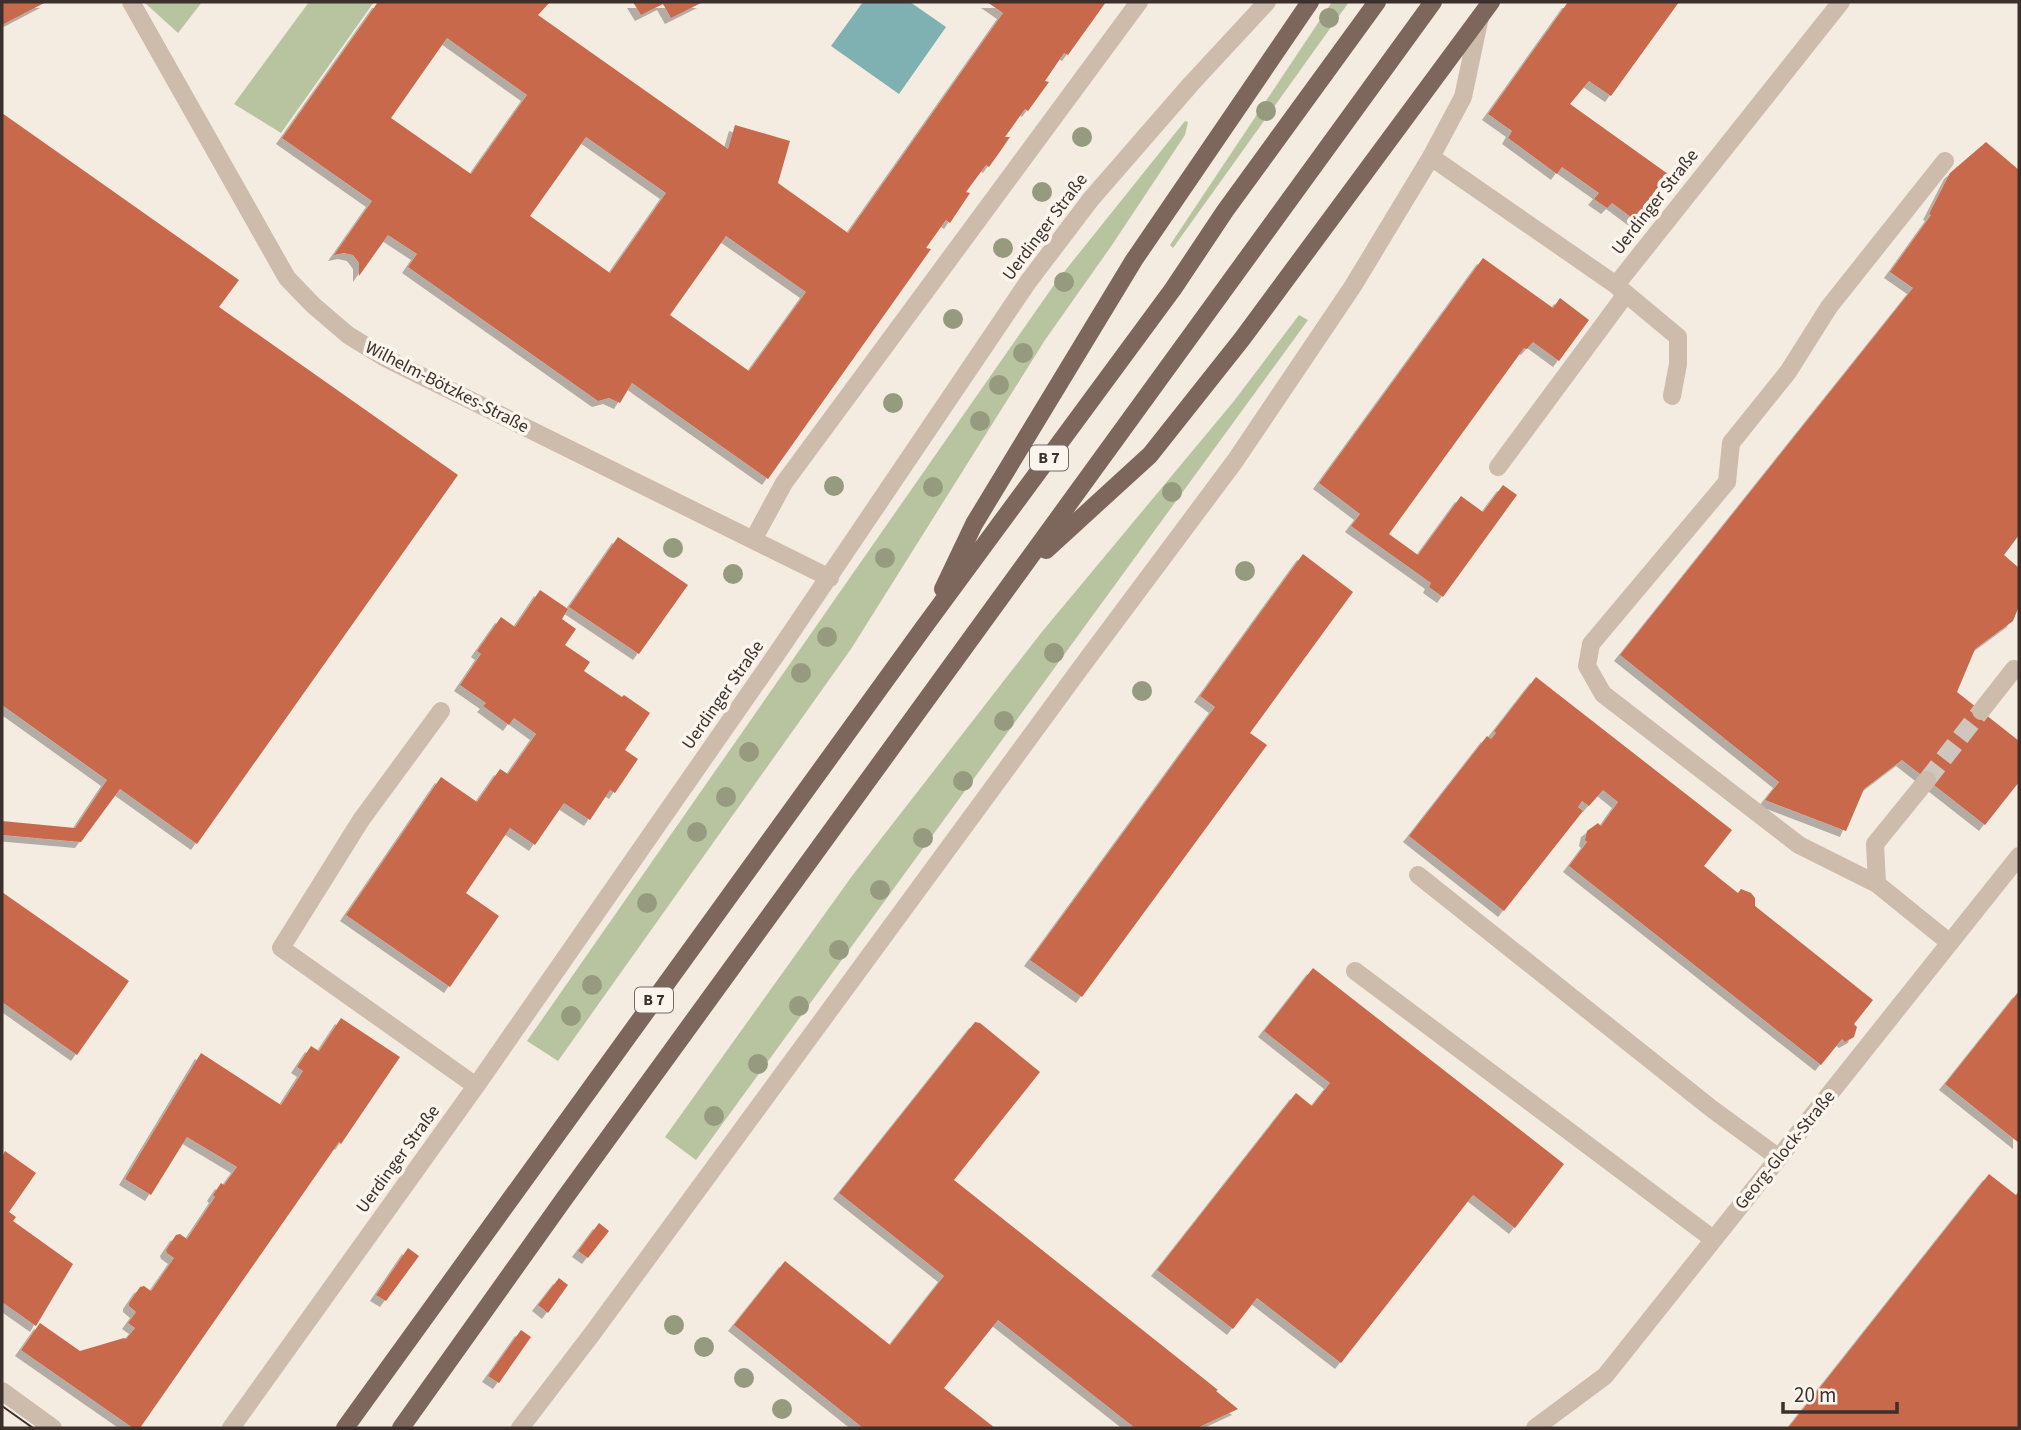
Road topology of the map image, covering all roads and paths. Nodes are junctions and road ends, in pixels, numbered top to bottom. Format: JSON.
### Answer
{"nodes":[{"id":1,"x":131,"y":2,"type":"edge"},
{"id":2,"x":1139,"y":2,"type":"edge"},
{"id":3,"x":1310,"y":2,"type":"edge"},
{"id":4,"x":1377,"y":2,"type":"edge"},
{"id":5,"x":1433,"y":2,"type":"edge"},
{"id":6,"x":1491,"y":2,"type":"edge"},
{"id":7,"x":1841,"y":2,"type":"edge"},
{"id":8,"x":1261,"y":4,"type":"edge"},
{"id":9,"x":1480,"y":17,"type":"junction"},
{"id":10,"x":1431,"y":158,"type":"junction"},
{"id":11,"x":1945,"y":161,"type":"dead end"},
{"id":12,"x":1621,"y":290,"type":"junction"},
{"id":13,"x":1672,"y":396,"type":"dead end"},
{"id":14,"x":1498,"y":467,"type":"dead end"},
{"id":15,"x":753,"y":540,"type":"junction"},
{"id":16,"x":1017,"y":576,"type":"junction"},
{"id":17,"x":830,"y":578,"type":"junction"},
{"id":18,"x":925,"y":627,"type":"junction"},
{"id":19,"x":2014,"y":669,"type":"dead end"},
{"id":20,"x":441,"y":710,"type":"dead end"},
{"id":21,"x":1981,"y":711,"type":"tunnel mouth"},
{"id":22,"x":1927,"y":779,"type":"tunnel mouth"},
{"id":23,"x":2019,"y":856,"type":"edge"},
{"id":24,"x":1418,"y":875,"type":"dead end"},
{"id":25,"x":1877,"y":884,"type":"junction"},
{"id":26,"x":1950,"y":943,"type":"junction"},
{"id":27,"x":1355,"y":971,"type":"dead end"},
{"id":28,"x":477,"y":1086,"type":"junction"},
{"id":29,"x":1779,"y":1158,"type":"junction"},
{"id":30,"x":1713,"y":1239,"type":"junction"},
{"id":31,"x":2,"y":1391,"type":"edge"},
{"id":32,"x":53,"y":1428,"type":"edge"},
{"id":33,"x":231,"y":1428,"type":"edge"},
{"id":34,"x":345,"y":1428,"type":"edge"},
{"id":35,"x":401,"y":1428,"type":"edge"},
{"id":36,"x":520,"y":1428,"type":"edge"},
{"id":37,"x":1535,"y":1428,"type":"edge"}],
"edges":[{"from":1,"to":15,"type":"street","name":"Wilhelm-Bötzkes-Straße"},
{"from":2,"to":15,"type":"street"},
{"from":3,"to":18,"type":"main road"},
{"from":4,"to":18,"type":"main road","number":"B 7"},
{"from":5,"to":16,"type":"main road","number":"B 7"},
{"from":6,"to":9,"type":"main road"},
{"from":7,"to":12,"type":"street","name":"Uerdinger Straße"},
{"from":8,"to":17,"type":"street","name":"Uerdinger Straße"},
{"from":9,"to":10,"type":"street"},
{"from":9,"to":16,"type":"main road"},
{"from":10,"to":12,"type":"street","name":"Uerdinger Straße"},
{"from":10,"to":36,"type":"street"},
{"from":11,"to":25,"type":"street"},
{"from":12,"to":13,"type":"street"},
{"from":12,"to":14,"type":"street"},
{"from":15,"to":17,"type":"street","name":"Wilhelm-Bötzkes-Straße"},
{"from":16,"to":35,"type":"main road","number":"B 7"},
{"from":17,"to":28,"type":"street","name":"Uerdinger Straße"},
{"from":18,"to":34,"type":"main road","number":"B 7"},
{"from":19,"to":21,"type":"street"},
{"from":20,"to":28,"type":"street"},
{"from":22,"to":25,"type":"street"},
{"from":23,"to":26,"type":"street","name":"Georg-Glock-Straße"},
{"from":24,"to":29,"type":"street"},
{"from":25,"to":26,"type":"street"},
{"from":26,"to":29,"type":"street","name":"Georg-Glock-Straße"},
{"from":27,"to":30,"type":"street"},
{"from":28,"to":33,"type":"street","name":"Uerdinger Straße"},
{"from":29,"to":30,"type":"street","name":"Georg-Glock-Straße"},
{"from":30,"to":37,"type":"street","name":"Georg-Glock-Straße"},
{"from":31,"to":32,"type":"street"}]}
